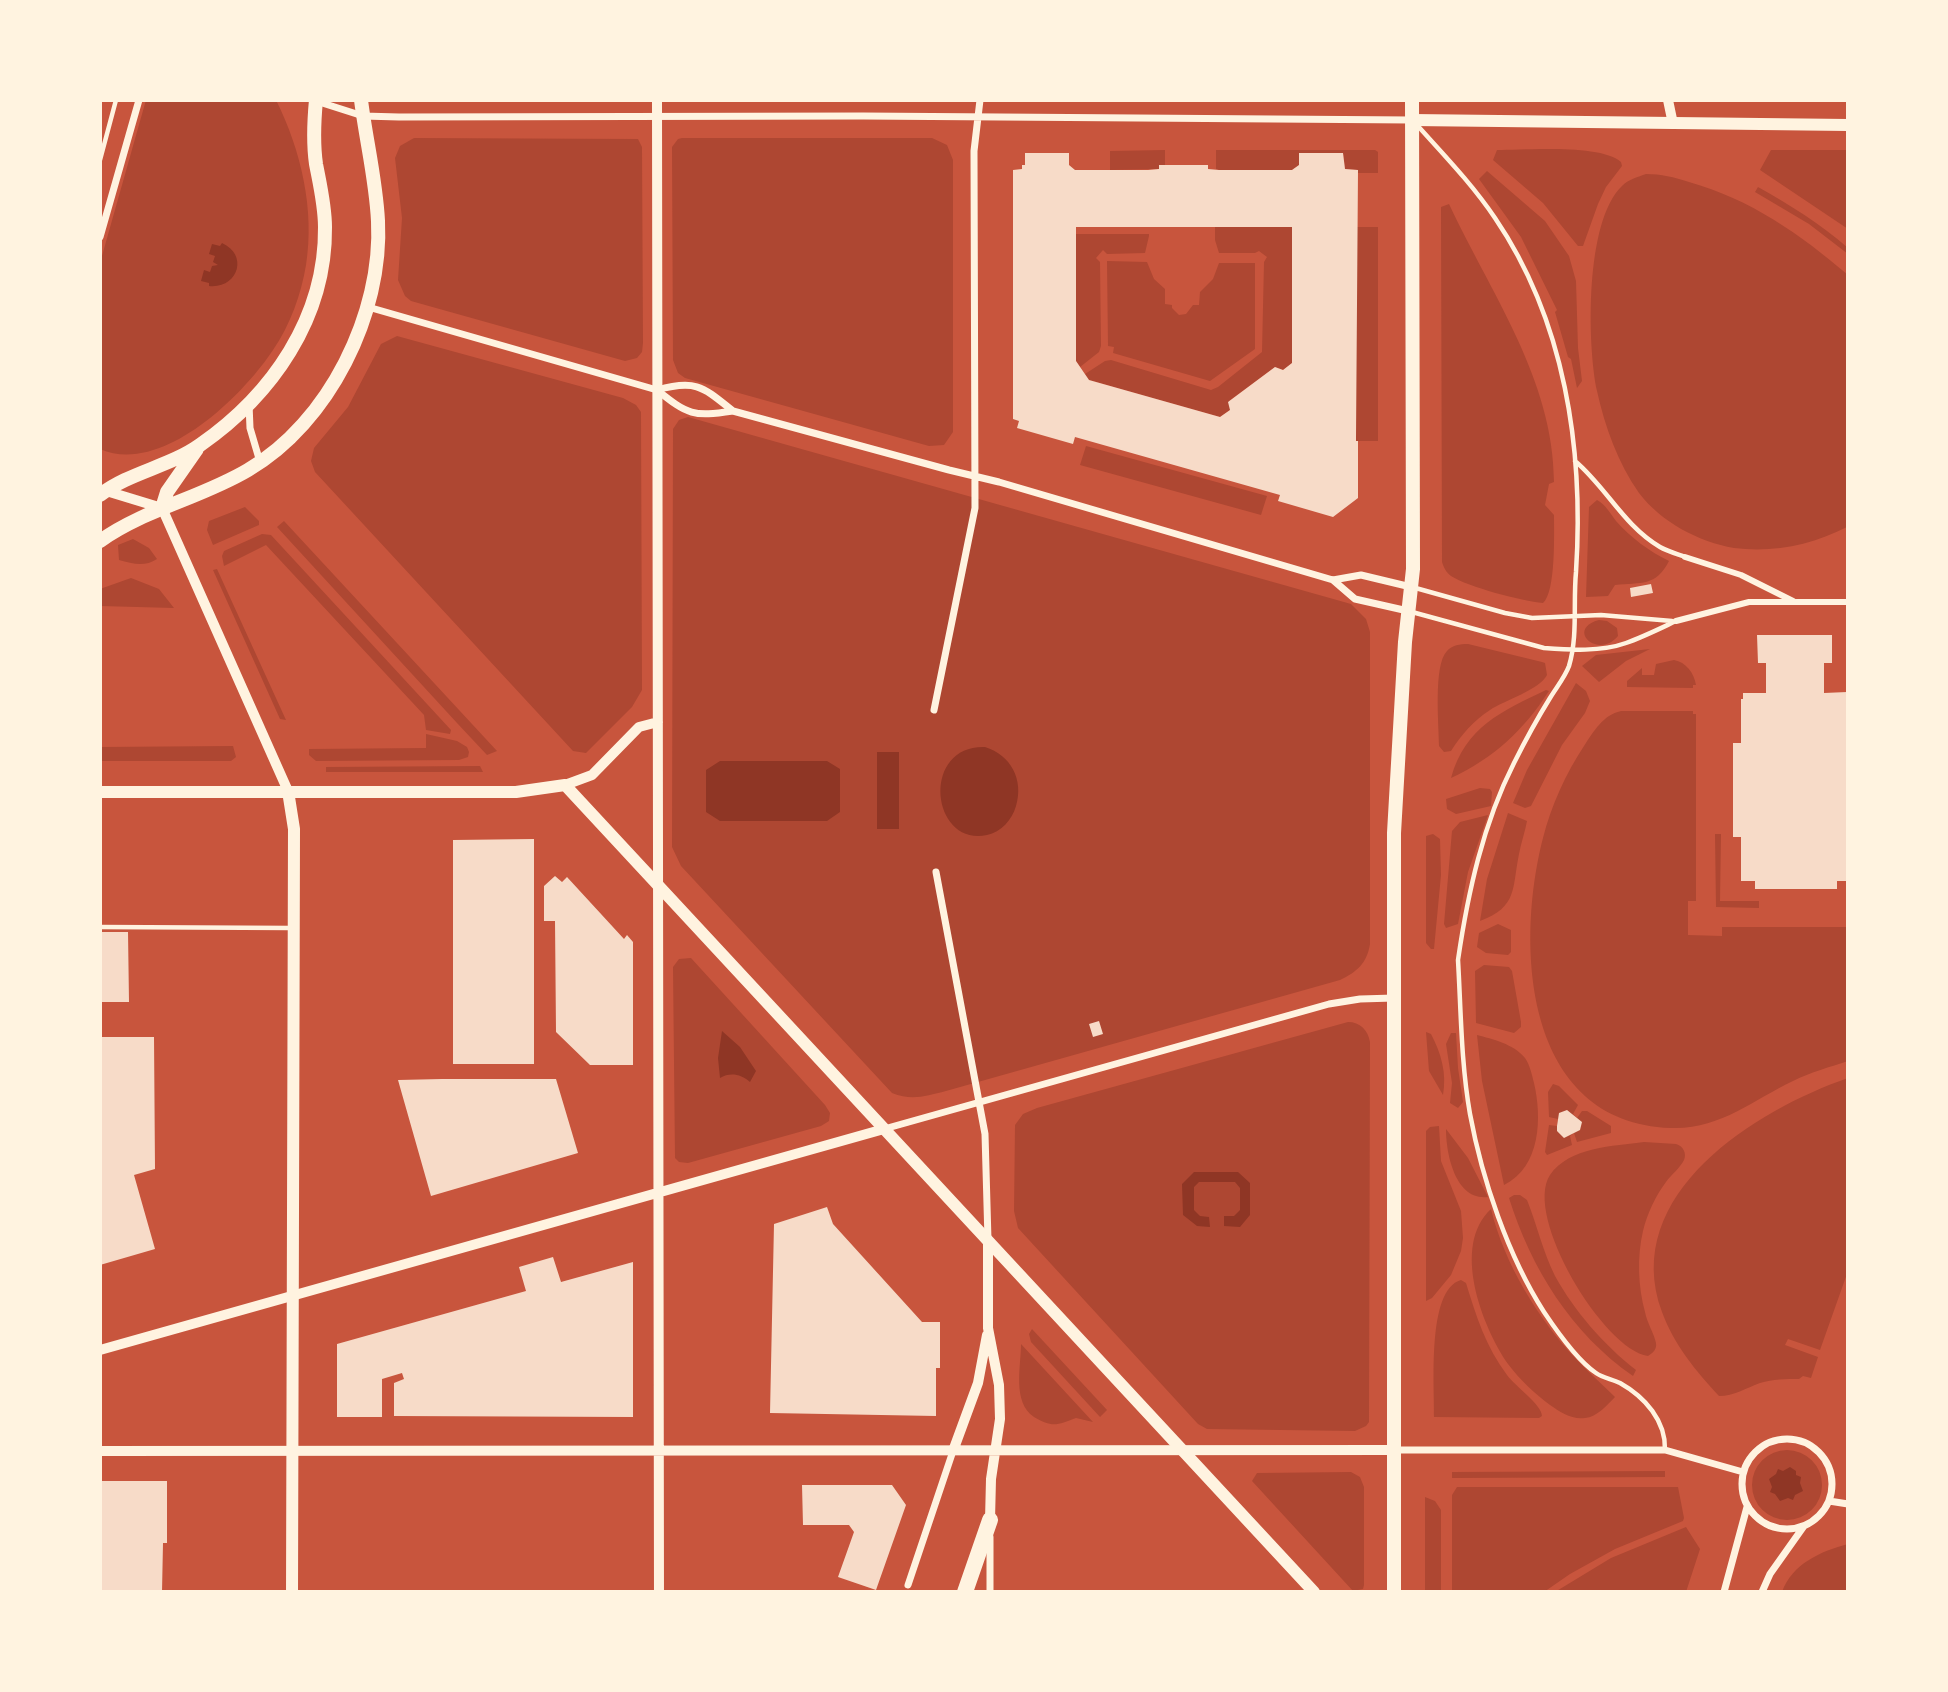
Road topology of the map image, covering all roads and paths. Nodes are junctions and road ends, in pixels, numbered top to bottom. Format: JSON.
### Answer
{"nodes":[{"id":1,"x":116,"y":100,"type":"edge"},
{"id":2,"x":139,"y":100,"type":"edge"},
{"id":3,"x":315,"y":100,"type":"edge"},
{"id":4,"x":361,"y":100,"type":"edge"},
{"id":5,"x":657,"y":100,"type":"edge"},
{"id":6,"x":980,"y":100,"type":"edge"},
{"id":7,"x":1412,"y":100,"type":"edge"},
{"id":8,"x":1668,"y":100,"type":"edge"},
{"id":9,"x":363,"y":116,"type":"junction"},
{"id":10,"x":657,"y":116,"type":"junction"},
{"id":11,"x":978,"y":117,"type":"junction"},
{"id":12,"x":1412,"y":120,"type":"junction"},
{"id":13,"x":1673,"y":124,"type":"junction"},
{"id":14,"x":1848,"y":125,"type":"edge"},
{"id":15,"x":100,"y":160,"type":"edge"},
{"id":16,"x":100,"y":237,"type":"edge"},
{"id":17,"x":368,"y":307,"type":"junction"},
{"id":18,"x":657,"y":390,"type":"junction"},
{"id":19,"x":249,"y":403,"type":"junction"},
{"id":20,"x":733,"y":411,"type":"junction"},
{"id":21,"x":199,"y":446,"type":"junction"},
{"id":22,"x":1575,"y":461,"type":"junction"},
{"id":23,"x":260,"y":462,"type":"junction"},
{"id":24,"x":975,"y":476,"type":"junction"},
{"id":25,"x":101,"y":490,"type":"edge"},
{"id":26,"x":162,"y":508,"type":"junction"},
{"id":27,"x":100,"y":541,"type":"edge"},
{"id":28,"x":1685,"y":557,"type":"joint"},
{"id":29,"x":1333,"y":580,"type":"junction"},
{"id":30,"x":1411,"y":587,"type":"junction"},
{"id":31,"x":1848,"y":601,"type":"edge"},
{"id":32,"x":1795,"y":602,"type":"junction"},
{"id":33,"x":1408,"y":611,"type":"junction"},
{"id":34,"x":1575,"y":617,"type":"junction"},
{"id":35,"x":1676,"y":621,"type":"junction"},
{"id":36,"x":1573,"y":649,"type":"junction"},
{"id":37,"x":934,"y":710,"type":"dead end"},
{"id":38,"x":658,"y":723,"type":"junction"},
{"id":39,"x":565,"y":785,"type":"junction"},
{"id":40,"x":288,"y":791,"type":"junction"},
{"id":41,"x":100,"y":792,"type":"edge"},
{"id":42,"x":936,"y":872,"type":"dead end"},
{"id":43,"x":659,"y":887,"type":"junction"},
{"id":44,"x":100,"y":927,"type":"edge"},
{"id":45,"x":294,"y":928,"type":"junction"},
{"id":46,"x":1394,"y":998,"type":"junction"},
{"id":47,"x":980,"y":1103,"type":"junction"},
{"id":48,"x":884,"y":1129,"type":"junction"},
{"id":49,"x":659,"y":1192,"type":"junction"},
{"id":50,"x":988,"y":1244,"type":"junction"},
{"id":51,"x":294,"y":1294,"type":"junction"},
{"id":52,"x":988,"y":1328,"type":"junction"},
{"id":53,"x":100,"y":1350,"type":"edge"},
{"id":54,"x":1394,"y":1450,"type":"junction"},
{"id":55,"x":1665,"y":1450,"type":"junction"},
{"id":56,"x":100,"y":1451,"type":"edge"},
{"id":57,"x":292,"y":1451,"type":"junction"},
{"id":58,"x":953,"y":1451,"type":"junction"},
{"id":59,"x":995,"y":1451,"type":"junction"},
{"id":60,"x":1182,"y":1451,"type":"junction"},
{"id":61,"x":659,"y":1452,"type":"junction"},
{"id":62,"x":1743,"y":1472,"type":"junction"},
{"id":63,"x":1829,"y":1501,"type":"junction"},
{"id":64,"x":1848,"y":1504,"type":"edge"},
{"id":65,"x":1748,"y":1507,"type":"junction"},
{"id":66,"x":990,"y":1520,"type":"junction"},
{"id":67,"x":1804,"y":1526,"type":"junction"},
{"id":68,"x":908,"y":1585,"type":"dead end"},
{"id":69,"x":292,"y":1592,"type":"edge"},
{"id":70,"x":659,"y":1592,"type":"edge"},
{"id":71,"x":965,"y":1592,"type":"edge"},
{"id":72,"x":990,"y":1592,"type":"edge"},
{"id":73,"x":1314,"y":1592,"type":"edge"},
{"id":74,"x":1394,"y":1592,"type":"edge"},
{"id":75,"x":1724,"y":1592,"type":"edge"},
{"id":76,"x":1762,"y":1592,"type":"edge"}],
"edges":[{"from":1,"to":15,"type":"lane"},
{"from":2,"to":16,"type":"street"},
{"from":3,"to":9,"type":"street"},
{"from":3,"to":19,"type":"main road"},
{"from":4,"to":9,"type":"main road"},
{"from":5,"to":10,"type":"street"},
{"from":6,"to":11,"type":"street"},
{"from":7,"to":12,"type":"main road"},
{"from":8,"to":13,"type":"street"},
{"from":9,"to":10,"type":"street"},
{"from":9,"to":17,"type":"main road"},
{"from":10,"to":11,"type":"street"},
{"from":10,"to":18,"type":"street"},
{"from":11,"to":12,"type":"street"},
{"from":11,"to":24,"type":"street"},
{"from":12,"to":13,"type":"main road"},
{"from":12,"to":22,"type":"lane"},
{"from":12,"to":30,"type":"main road"},
{"from":13,"to":14,"type":"main road"},
{"from":17,"to":18,"type":"street"},
{"from":17,"to":23,"type":"main road"},
{"from":18,"to":20,"type":"street"},
{"from":18,"to":20,"type":"street"},
{"from":18,"to":38,"type":"street"},
{"from":19,"to":21,"type":"main road"},
{"from":19,"to":23,"type":"street"},
{"from":20,"to":24,"type":"street"},
{"from":21,"to":25,"type":"main road"},
{"from":21,"to":26,"type":"main road"},
{"from":22,"to":28,"type":"lane"},
{"from":22,"to":34,"type":"lane"},
{"from":23,"to":26,"type":"main road"},
{"from":24,"to":29,"type":"street"},
{"from":24,"to":37,"type":"street"},
{"from":25,"to":26,"type":"street"},
{"from":26,"to":27,"type":"main road"},
{"from":26,"to":40,"type":"street"},
{"from":28,"to":32,"type":"street"},
{"from":29,"to":30,"type":"street"},
{"from":29,"to":33,"type":"street"},
{"from":30,"to":33,"type":"main road"},
{"from":30,"to":34,"type":"lane"},
{"from":31,"to":32,"type":"street"},
{"from":32,"to":35,"type":"street"},
{"from":33,"to":36,"type":"lane"},
{"from":33,"to":46,"type":"main road"},
{"from":34,"to":35,"type":"lane"},
{"from":34,"to":36,"type":"lane"},
{"from":35,"to":36,"type":"lane"},
{"from":36,"to":55,"type":"lane"},
{"from":38,"to":39,"type":"street"},
{"from":38,"to":43,"type":"street"},
{"from":39,"to":40,"type":"main road"},
{"from":39,"to":43,"type":"main road"},
{"from":40,"to":41,"type":"main road"},
{"from":40,"to":45,"type":"main road"},
{"from":42,"to":47,"type":"street"},
{"from":43,"to":48,"type":"main road"},
{"from":43,"to":49,"type":"street"},
{"from":44,"to":45,"type":"lane"},
{"from":45,"to":51,"type":"main road"},
{"from":46,"to":47,"type":"street"},
{"from":46,"to":54,"type":"main road"},
{"from":47,"to":48,"type":"street"},
{"from":47,"to":50,"type":"street"},
{"from":48,"to":49,"type":"street"},
{"from":48,"to":50,"type":"main road"},
{"from":49,"to":51,"type":"street"},
{"from":49,"to":61,"type":"street"},
{"from":50,"to":52,"type":"street"},
{"from":50,"to":60,"type":"main road"},
{"from":51,"to":53,"type":"street"},
{"from":51,"to":57,"type":"main road"},
{"from":52,"to":58,"type":"street"},
{"from":52,"to":59,"type":"street"},
{"from":54,"to":55,"type":"street"},
{"from":54,"to":60,"type":"street"},
{"from":54,"to":74,"type":"main road"},
{"from":55,"to":62,"type":"street"},
{"from":56,"to":57,"type":"street"},
{"from":57,"to":61,"type":"street"},
{"from":57,"to":69,"type":"main road"},
{"from":58,"to":59,"type":"street"},
{"from":58,"to":61,"type":"street"},
{"from":58,"to":68,"type":"street"},
{"from":59,"to":60,"type":"street"},
{"from":59,"to":66,"type":"street"},
{"from":60,"to":73,"type":"main road"},
{"from":61,"to":70,"type":"street"},
{"from":62,"to":63,"type":"street"},
{"from":62,"to":65,"type":"street"},
{"from":63,"to":64,"type":"street"},
{"from":63,"to":67,"type":"street"},
{"from":65,"to":67,"type":"street"},
{"from":65,"to":75,"type":"street"},
{"from":66,"to":71,"type":"highway"},
{"from":66,"to":72,"type":"street"},
{"from":67,"to":76,"type":"street"}]}
